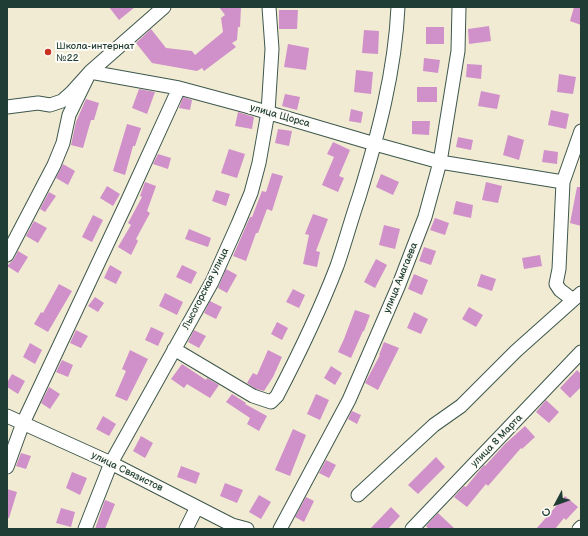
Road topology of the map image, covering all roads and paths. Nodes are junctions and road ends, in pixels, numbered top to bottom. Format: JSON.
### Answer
{"nodes":[{"id":1,"x":164,"y":7,"type":"edge"},
{"id":2,"x":269,"y":7,"type":"edge"},
{"id":3,"x":398,"y":7,"type":"edge"},
{"id":4,"x":459,"y":7,"type":"edge"},
{"id":5,"x":90,"y":72,"type":"junction"},
{"id":6,"x":179,"y":88,"type":"junction"},
{"id":7,"x":7,"y":107,"type":"edge"},
{"id":8,"x":268,"y":112,"type":"junction"},
{"id":9,"x":581,"y":131,"type":"edge"},
{"id":10,"x":375,"y":144,"type":"junction"},
{"id":11,"x":440,"y":162,"type":"junction"},
{"id":12,"x":563,"y":182,"type":"junction"},
{"id":13,"x":7,"y":255,"type":"edge"},
{"id":14,"x":577,"y":296,"type":"edge"},
{"id":15,"x":174,"y":349,"type":"junction"},
{"id":16,"x":581,"y":352,"type":"edge"},
{"id":17,"x":7,"y":416,"type":"edge"},
{"id":18,"x":23,"y":423,"type":"junction"},
{"id":19,"x":111,"y":463,"type":"junction"},
{"id":20,"x":7,"y":467,"type":"edge"},
{"id":21,"x":358,"y":495,"type":"dead end"},
{"id":22,"x":198,"y":507,"type":"junction"},
{"id":23,"x":581,"y":527,"type":"edge"},
{"id":24,"x":85,"y":529,"type":"edge"},
{"id":25,"x":186,"y":529,"type":"edge"},
{"id":26,"x":247,"y":529,"type":"edge"},
{"id":27,"x":280,"y":529,"type":"edge"},
{"id":28,"x":412,"y":529,"type":"edge"},
{"id":29,"x":579,"y":529,"type":"edge"}],
"edges":[{"from":1,"to":5,"type":"street"},
{"from":2,"to":8,"type":"street","name":"Лысогорская улица"},
{"from":3,"to":10,"type":"street"},
{"from":4,"to":11,"type":"street","name":"улица Амагаева"},
{"from":5,"to":6,"type":"street","name":"улица Щорса"},
{"from":5,"to":7,"type":"street"},
{"from":5,"to":13,"type":"street"},
{"from":6,"to":8,"type":"street","name":"улица Щорса"},
{"from":6,"to":18,"type":"street"},
{"from":8,"to":10,"type":"street","name":"улица Щорса"},
{"from":8,"to":15,"type":"street","name":"Лысогорская улица"},
{"from":9,"to":12,"type":"street"},
{"from":10,"to":11,"type":"street","name":"улица Щорса"},
{"from":10,"to":15,"type":"street"},
{"from":11,"to":12,"type":"street","name":"улица Щорса"},
{"from":11,"to":27,"type":"street","name":"улица Амагаева"},
{"from":12,"to":14,"type":"street"},
{"from":14,"to":21,"type":"street"},
{"from":15,"to":19,"type":"street","name":"Лысогорская улица"},
{"from":16,"to":28,"type":"street","name":"улица 8 Марта"},
{"from":17,"to":18,"type":"street","name":"улица Связистов"},
{"from":18,"to":19,"type":"street","name":"улица Связистов"},
{"from":18,"to":20,"type":"street"},
{"from":19,"to":22,"type":"street","name":"улица Связистов"},
{"from":19,"to":24,"type":"street","name":"Лысогорская улица"},
{"from":22,"to":25,"type":"street"},
{"from":22,"to":26,"type":"street","name":"улица Связистов"},
{"from":23,"to":29,"type":"street"}]}
